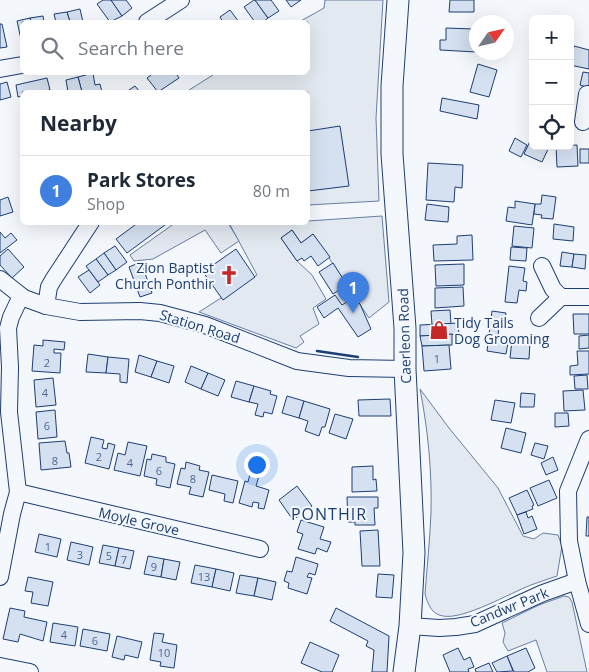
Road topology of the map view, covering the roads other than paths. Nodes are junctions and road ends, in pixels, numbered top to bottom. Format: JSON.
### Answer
{"nodes":[{"id":1,"x":398,"y":0,"type":"edge"},
{"id":2,"x":170,"y":3,"type":"edge"},
{"id":3,"x":150,"y":20,"type":"edge"},
{"id":4,"x":20,"y":65,"type":"edge"},
{"id":5,"x":0,"y":69,"type":"edge"},
{"id":6,"x":587,"y":94,"type":"dead end"},
{"id":7,"x":581,"y":122,"type":"edge"},
{"id":8,"x":89,"y":225,"type":"edge"},
{"id":9,"x":542,"y":266,"type":"dead end"},
{"id":10,"x":0,"y":279,"type":"edge"},
{"id":11,"x":21,"y":296,"type":"junction"},
{"id":12,"x":561,"y":297,"type":"junction"},
{"id":13,"x":589,"y":297,"type":"edge"},
{"id":14,"x":46,"y":306,"type":"junction"},
{"id":15,"x":539,"y":318,"type":"dead end"},
{"id":16,"x":405,"y":369,"type":"junction"},
{"id":17,"x":589,"y":439,"type":"edge"},
{"id":18,"x":18,"y":492,"type":"junction"},
{"id":19,"x":260,"y":549,"type":"dead end"},
{"id":20,"x":0,"y":577,"type":"edge"},
{"id":21,"x":582,"y":588,"type":"edge"},
{"id":22,"x":589,"y":624,"type":"edge"},
{"id":23,"x":410,"y":626,"type":"junction"},
{"id":24,"x":0,"y":666,"type":"edge"},
{"id":25,"x":30,"y":672,"type":"edge"},
{"id":26,"x":404,"y":672,"type":"edge"}],
"edges":[{"from":1,"to":16,"type":"main road","name":"Caerleon Road"},
{"from":2,"to":3,"type":"street"},
{"from":4,"to":5,"type":"street"},
{"from":6,"to":7,"type":"street"},
{"from":8,"to":14,"type":"street"},
{"from":9,"to":12,"type":"street"},
{"from":10,"to":11,"type":"street","name":"Station Road"},
{"from":11,"to":14,"type":"street","name":"Station Road"},
{"from":11,"to":18,"type":"street"},
{"from":12,"to":13,"type":"street"},
{"from":12,"to":15,"type":"street"},
{"from":14,"to":16,"type":"street","name":"Station Road"},
{"from":16,"to":23,"type":"main road","name":"Caerleon Road"},
{"from":17,"to":21,"type":"street"},
{"from":18,"to":19,"type":"street","name":"Moyle Grove"},
{"from":18,"to":20,"type":"street"},
{"from":21,"to":22,"type":"street"},
{"from":21,"to":23,"type":"street","name":"Candwr Park"},
{"from":23,"to":26,"type":"main road","name":"Caerleon Road"},
{"from":24,"to":25,"type":"street"}]}
